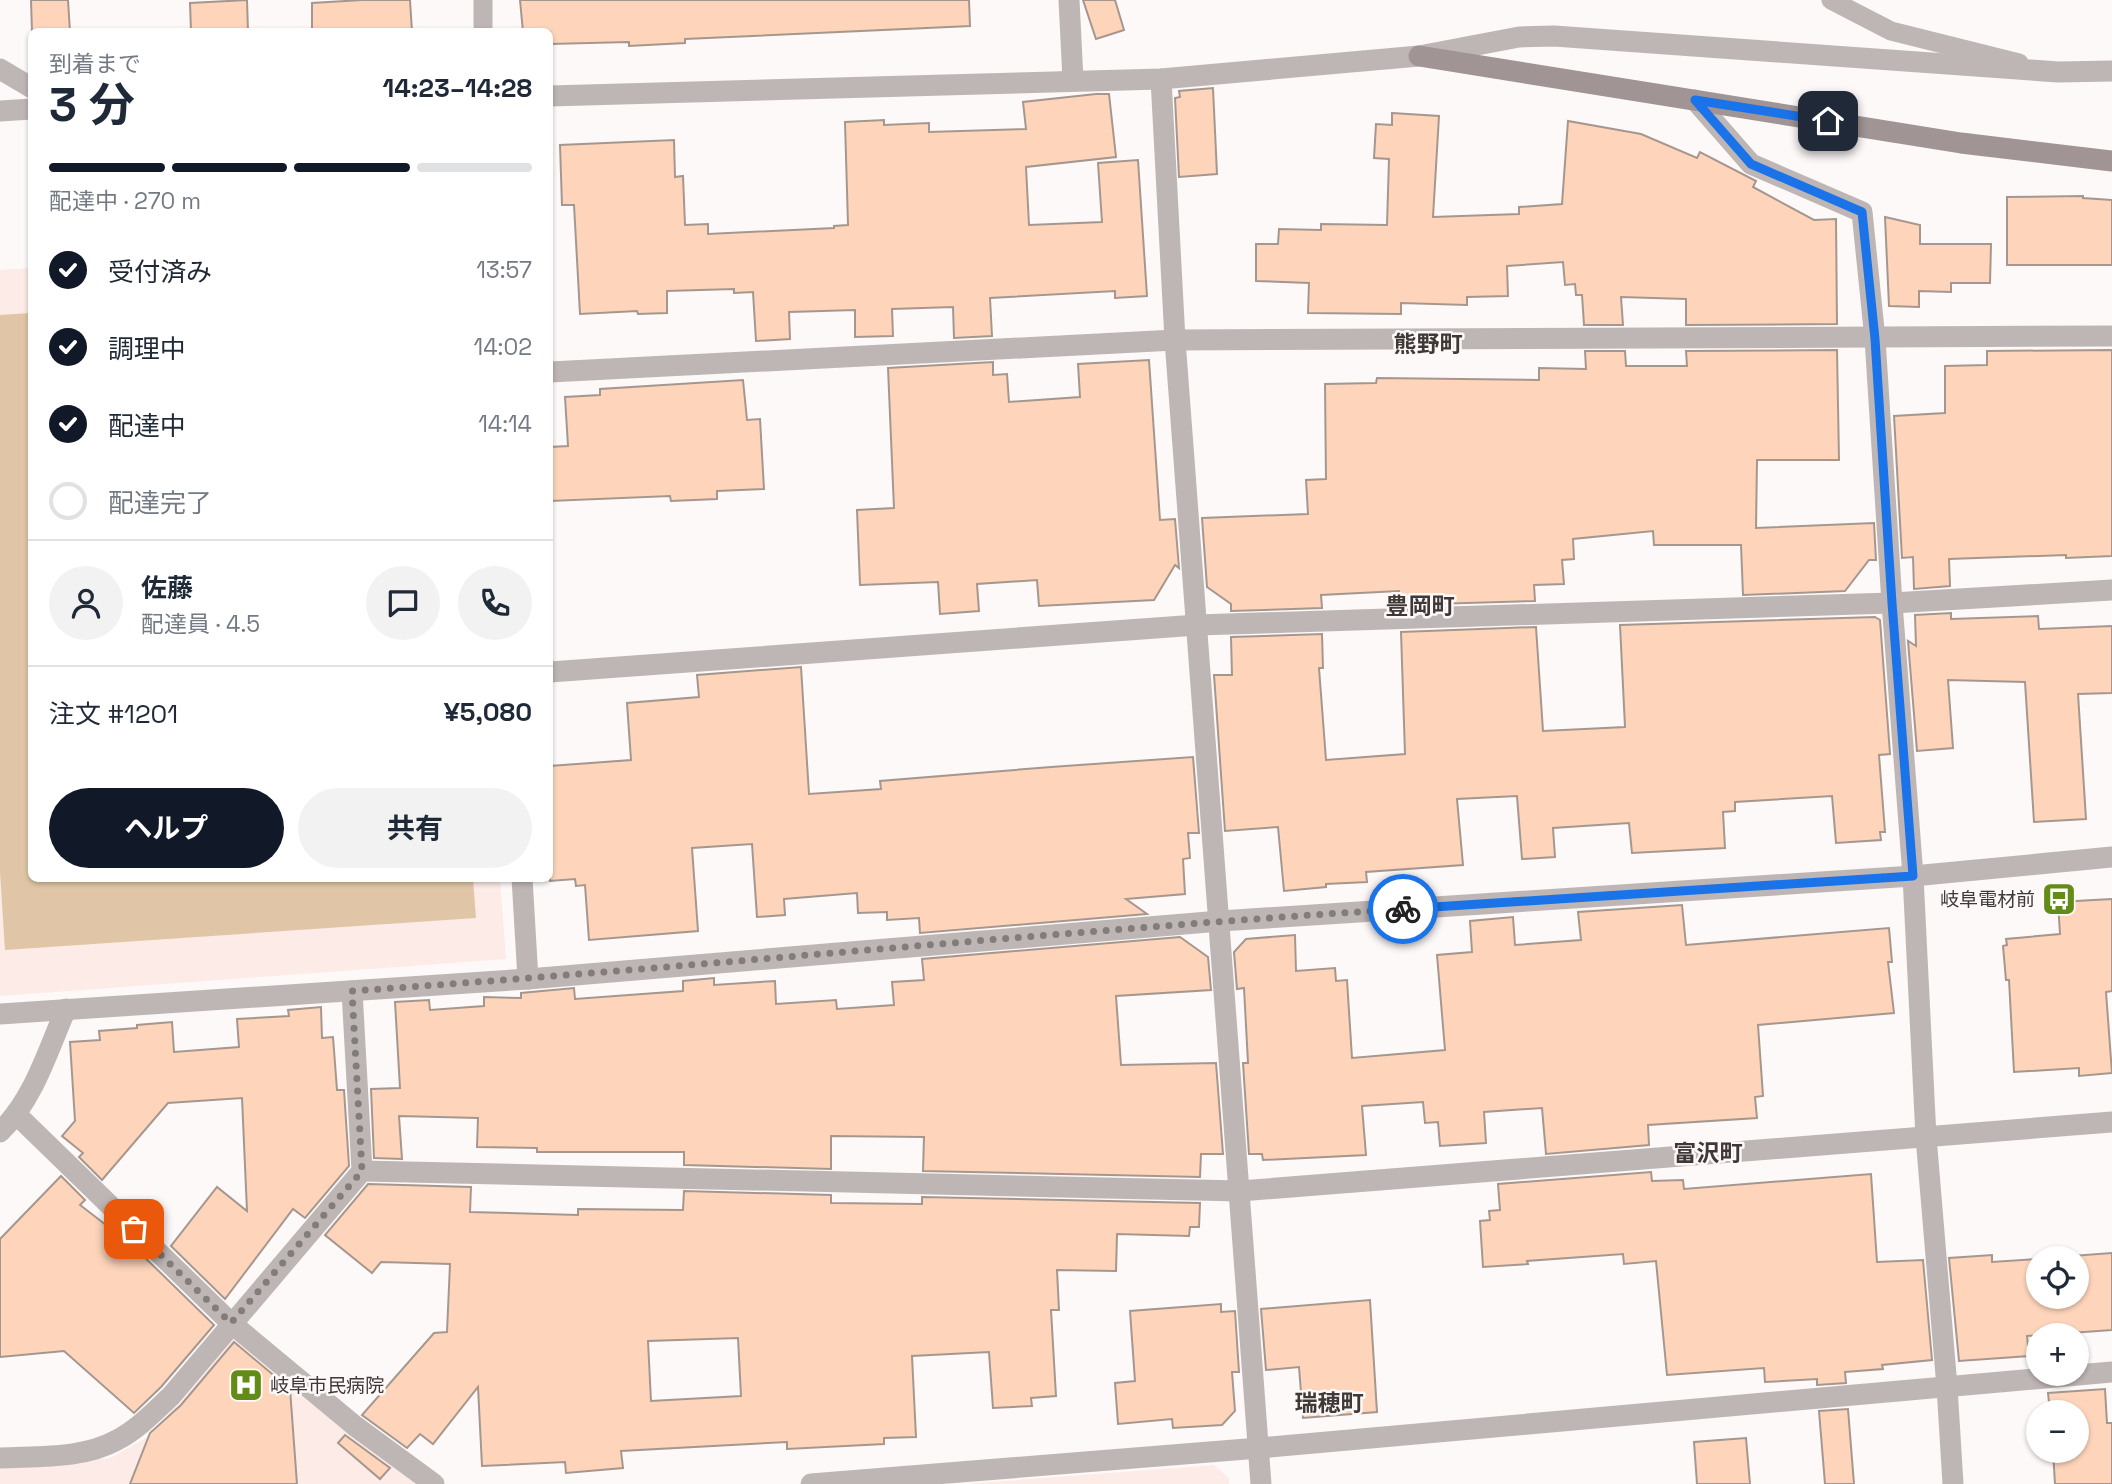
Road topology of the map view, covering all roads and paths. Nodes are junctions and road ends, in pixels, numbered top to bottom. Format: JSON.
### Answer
{"nodes":[{"id":1,"x":482,"y":0,"type":"edge"},
{"id":2,"x":1069,"y":0,"type":"edge"},
{"id":3,"x":1831,"y":0,"type":"edge"},
{"id":4,"x":483,"y":28,"type":"edge"},
{"id":5,"x":1419,"y":56,"type":"junction"},
{"id":6,"x":0,"y":69,"type":"edge"},
{"id":7,"x":2112,"y":71,"type":"edge"},
{"id":8,"x":2058,"y":72,"type":"junction"},
{"id":9,"x":1161,"y":79,"type":"junction"},
{"id":10,"x":1073,"y":80,"type":"junction"},
{"id":11,"x":28,"y":86,"type":"edge"},
{"id":12,"x":553,"y":96,"type":"edge"},
{"id":13,"x":1695,"y":100,"type":"junction"},
{"id":14,"x":28,"y":109,"type":"edge"},
{"id":15,"x":0,"y":111,"type":"edge"},
{"id":16,"x":2112,"y":160,"type":"edge"},
{"id":17,"x":2112,"y":336,"type":"edge"},
{"id":18,"x":1875,"y":339,"type":"junction"},
{"id":19,"x":1175,"y":340,"type":"junction"},
{"id":20,"x":553,"y":372,"type":"edge"},
{"id":21,"x":2112,"y":590,"type":"edge"},
{"id":22,"x":1892,"y":603,"type":"junction"},
{"id":23,"x":1197,"y":625,"type":"junction"},
{"id":24,"x":553,"y":672,"type":"edge"},
{"id":25,"x":2112,"y":857,"type":"edge"},
{"id":26,"x":1913,"y":876,"type":"junction"},
{"id":27,"x":522,"y":882,"type":"edge"},
{"id":28,"x":1220,"y":921,"type":"junction"},
{"id":29,"x":528,"y":979,"type":"junction"},
{"id":30,"x":352,"y":991,"type":"junction"},
{"id":31,"x":66,"y":1009,"type":"junction"},
{"id":32,"x":0,"y":1014,"type":"edge"},
{"id":33,"x":17,"y":1115,"type":"junction"},
{"id":34,"x":2112,"y":1122,"type":"edge"},
{"id":35,"x":0,"y":1132,"type":"edge"},
{"id":36,"x":1926,"y":1137,"type":"junction"},
{"id":37,"x":362,"y":1171,"type":"junction"},
{"id":38,"x":1240,"y":1191,"type":"junction"},
{"id":39,"x":231,"y":1323,"type":"junction"},
{"id":40,"x":2112,"y":1372,"type":"edge"},
{"id":41,"x":1947,"y":1387,"type":"junction"},
{"id":42,"x":1259,"y":1448,"type":"junction"},
{"id":43,"x":0,"y":1458,"type":"edge"},
{"id":44,"x":435,"y":1484,"type":"edge"},
{"id":45,"x":811,"y":1484,"type":"edge"},
{"id":46,"x":1261,"y":1484,"type":"edge"},
{"id":47,"x":1953,"y":1484,"type":"edge"}],
"edges":[{"from":1,"to":4,"type":"lane"},
{"from":2,"to":10,"type":"street"},
{"from":3,"to":8,"type":"lane"},
{"from":5,"to":8,"type":"street"},
{"from":5,"to":9,"type":"street"},
{"from":5,"to":13,"type":"street"},
{"from":6,"to":11,"type":"street"},
{"from":7,"to":8,"type":"street"},
{"from":9,"to":10,"type":"street"},
{"from":9,"to":19,"type":"street"},
{"from":10,"to":12,"type":"street"},
{"from":13,"to":16,"type":"street"},
{"from":13,"to":18,"type":"street"},
{"from":14,"to":15,"type":"street"},
{"from":17,"to":18,"type":"street"},
{"from":18,"to":19,"type":"street"},
{"from":18,"to":22,"type":"street"},
{"from":19,"to":20,"type":"street"},
{"from":19,"to":23,"type":"street"},
{"from":21,"to":22,"type":"street"},
{"from":22,"to":23,"type":"street"},
{"from":22,"to":26,"type":"street"},
{"from":23,"to":24,"type":"street"},
{"from":23,"to":28,"type":"street"},
{"from":25,"to":26,"type":"street"},
{"from":26,"to":28,"type":"street"},
{"from":26,"to":36,"type":"street"},
{"from":27,"to":29,"type":"street"},
{"from":28,"to":29,"type":"street"},
{"from":28,"to":38,"type":"street"},
{"from":29,"to":30,"type":"street"},
{"from":30,"to":31,"type":"street"},
{"from":30,"to":37,"type":"street"},
{"from":31,"to":32,"type":"street"},
{"from":31,"to":33,"type":"street"},
{"from":33,"to":35,"type":"street"},
{"from":33,"to":39,"type":"street"},
{"from":34,"to":36,"type":"street"},
{"from":36,"to":38,"type":"street"},
{"from":36,"to":41,"type":"street"},
{"from":37,"to":38,"type":"street"},
{"from":37,"to":39,"type":"street"},
{"from":38,"to":42,"type":"street"},
{"from":39,"to":43,"type":"street"},
{"from":39,"to":44,"type":"street"},
{"from":40,"to":41,"type":"street"},
{"from":41,"to":42,"type":"street"},
{"from":41,"to":47,"type":"street"},
{"from":42,"to":45,"type":"street"},
{"from":42,"to":46,"type":"street"}]}
